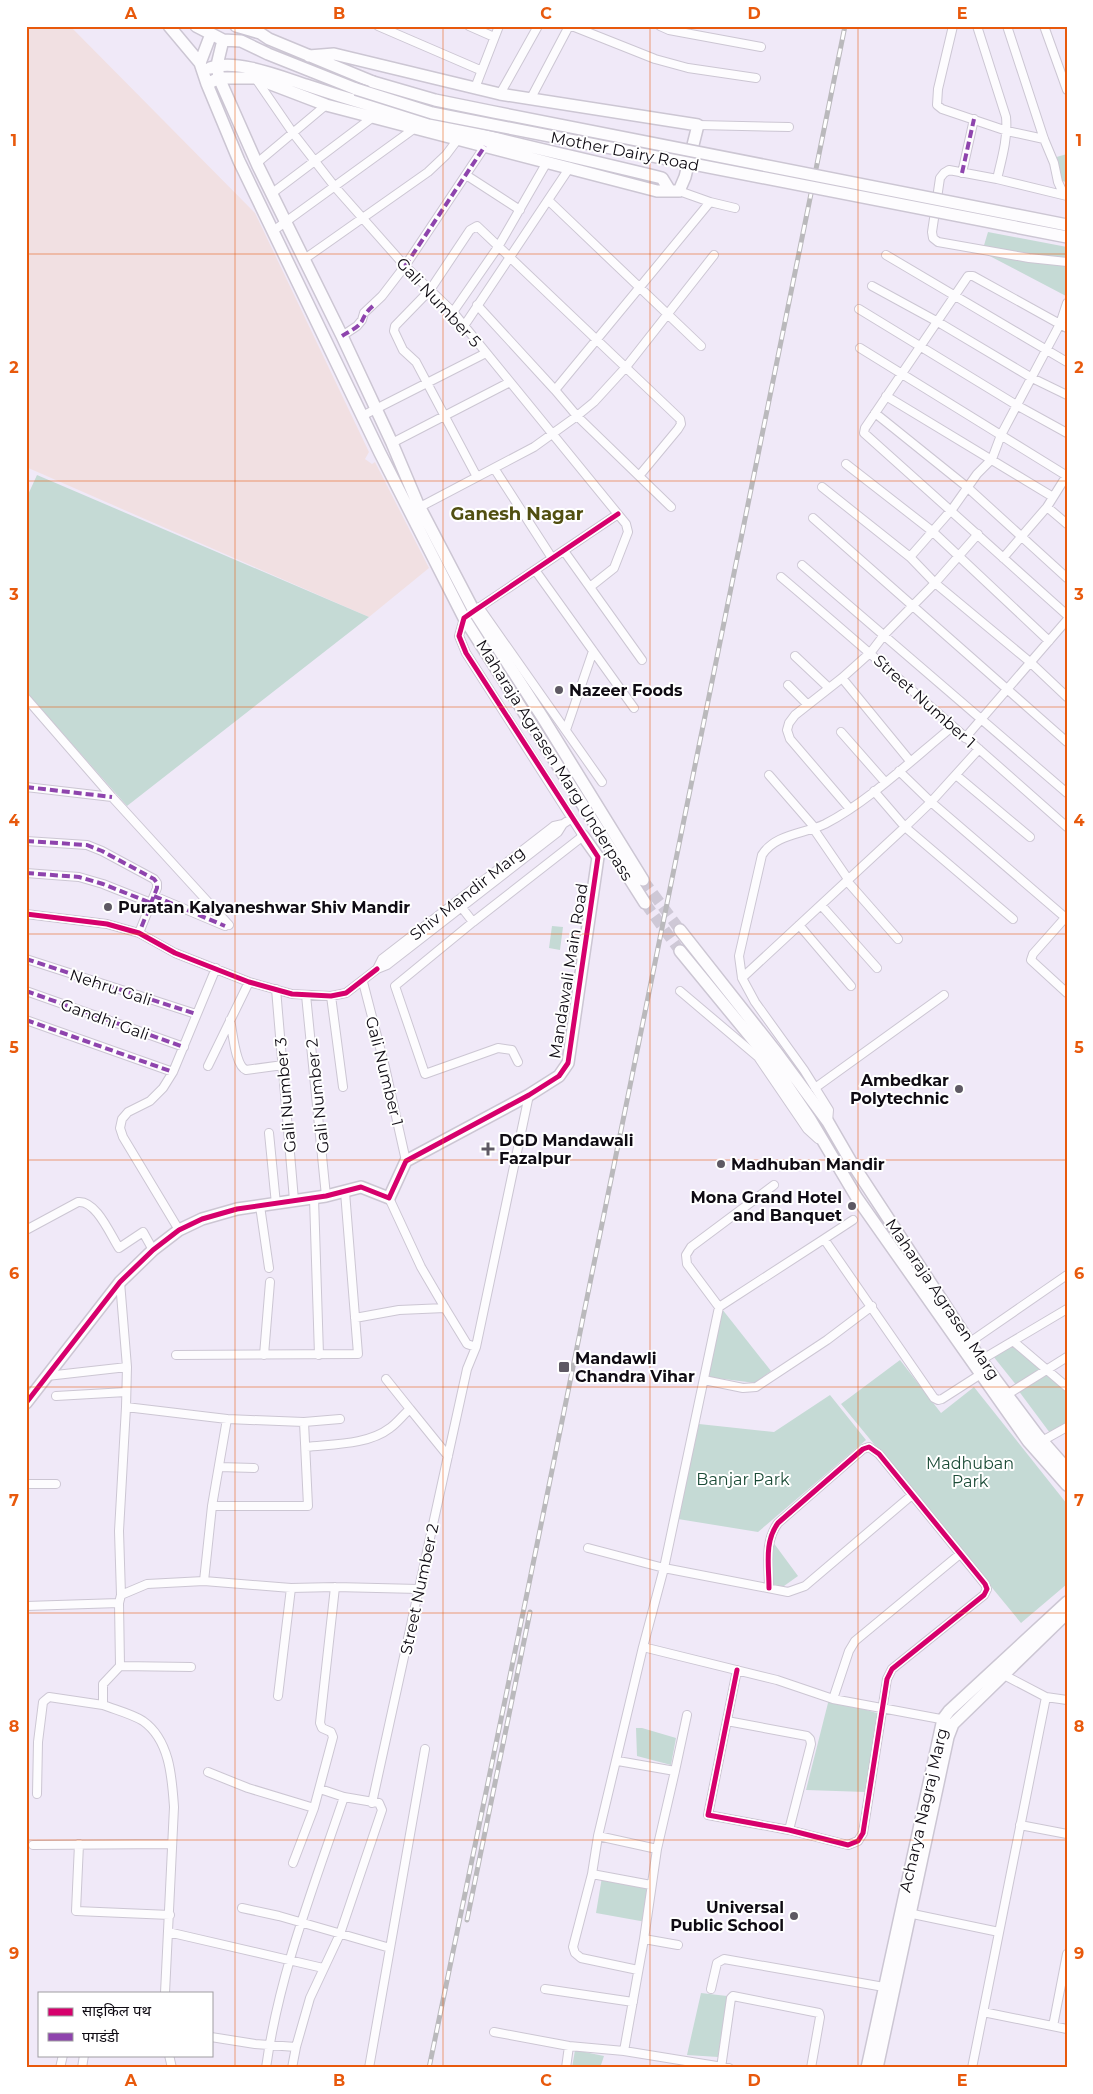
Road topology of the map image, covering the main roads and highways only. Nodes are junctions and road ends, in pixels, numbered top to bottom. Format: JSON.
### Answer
{"nodes":[{"id":1,"x":169,"y":26,"type":"edge"},
{"id":2,"x":196,"y":26,"type":"edge"},
{"id":3,"x":236,"y":26,"type":"edge"},
{"id":4,"x":262,"y":30,"type":"edge"},
{"id":5,"x":211,"y":34,"type":"junction"},
{"id":6,"x":223,"y":40,"type":"junction"},
{"id":7,"x":309,"y":56,"type":"junction"},
{"id":8,"x":217,"y":65,"type":"junction"},
{"id":9,"x":201,"y":67,"type":"junction"},
{"id":10,"x":219,"y":78,"type":"junction"},
{"id":11,"x":207,"y":84,"type":"junction"},
{"id":12,"x":674,"y":191,"type":"junction"},
{"id":13,"x":1067,"y":225,"type":"edge"},
{"id":14,"x":1067,"y":237,"type":"edge"},
{"id":15,"x":472,"y":612,"type":"junction"},
{"id":16,"x":583,"y":836,"type":"road end"},
{"id":17,"x":643,"y":880,"type":"tunnel mouth"},
{"id":18,"x":645,"y":903,"type":"tunnel mouth"},
{"id":19,"x":680,"y":930,"type":"tunnel mouth"},
{"id":20,"x":680,"y":951,"type":"tunnel mouth"},
{"id":21,"x":850,"y":1160,"type":"junction"},
{"id":22,"x":838,"y":1166,"type":"junction"},
{"id":23,"x":26,"y":1403,"type":"edge"},
{"id":24,"x":1012,"y":1409,"type":"junction"},
{"id":25,"x":1067,"y":1469,"type":"edge"},
{"id":26,"x":1067,"y":1485,"type":"edge"},
{"id":27,"x":1067,"y":1602,"type":"edge"},
{"id":28,"x":1067,"y":1613,"type":"edge"},
{"id":29,"x":948,"y":1721,"type":"junction"},
{"id":30,"x":905,"y":1912,"type":"junction"},
{"id":31,"x":867,"y":2068,"type":"edge"},
{"id":32,"x":877,"y":2068,"type":"edge"}],
"edges":[{"from":1,"to":9,"type":"main road"},
{"from":2,"to":5,"type":"main road","name":"Mother Dairy Road"},
{"from":3,"to":4,"type":"main road","name":"Mother Dairy Road"},
{"from":4,"to":7,"type":"main road","name":"Mother Dairy Road"},
{"from":5,"to":6,"type":"main road","name":"Mother Dairy Road"},
{"from":5,"to":9,"type":"main road"},
{"from":6,"to":8,"type":"main road"},
{"from":6,"to":14,"type":"main road","name":"Mother Dairy Road","bridge":true},
{"from":7,"to":12,"type":"main road"},
{"from":7,"to":13,"type":"main road","name":"Mother Dairy Road","bridge":true},
{"from":8,"to":9,"type":"main road"},
{"from":8,"to":10,"type":"main road"},
{"from":8,"to":12,"type":"main road"},
{"from":9,"to":11,"type":"main road"},
{"from":10,"to":11,"type":"main road"},
{"from":10,"to":12,"type":"main road"},
{"from":10,"to":15,"type":"main road"},
{"from":11,"to":15,"type":"main road"},
{"from":15,"to":17,"type":"main road","name":"Maharaja Agrasen Marg Underpass"},
{"from":15,"to":18,"type":"main road","name":"Maharaja Agrasen Marg Underpass"},
{"from":16,"to":23,"type":"main road","name":"Mandawali Main Road"},
{"from":19,"to":21,"type":"main road","name":"Maharaja Agrasen Marg"},
{"from":20,"to":22,"type":"main road","name":"Maharaja Agrasen Marg"},
{"from":21,"to":22,"type":"main road"},
{"from":21,"to":24,"type":"main road","name":"Maharaja Agrasen Marg"},
{"from":22,"to":24,"type":"main road","name":"Maharaja Agrasen Marg"},
{"from":24,"to":25,"type":"main road","name":"Maharaja Agrasen Marg"},
{"from":24,"to":26,"type":"main road","name":"Maharaja Agrasen Marg"},
{"from":27,"to":29,"type":"main road","name":"Acharya Nagraj Marg"},
{"from":28,"to":29,"type":"main road","name":"Acharya Nagraj Marg"},
{"from":29,"to":30,"type":"main road","name":"Acharya Nagraj Marg"},
{"from":30,"to":31,"type":"main road","name":"Acharya Nagraj Marg"},
{"from":30,"to":32,"type":"main road","name":"Acharya Nagraj Marg"}]}
